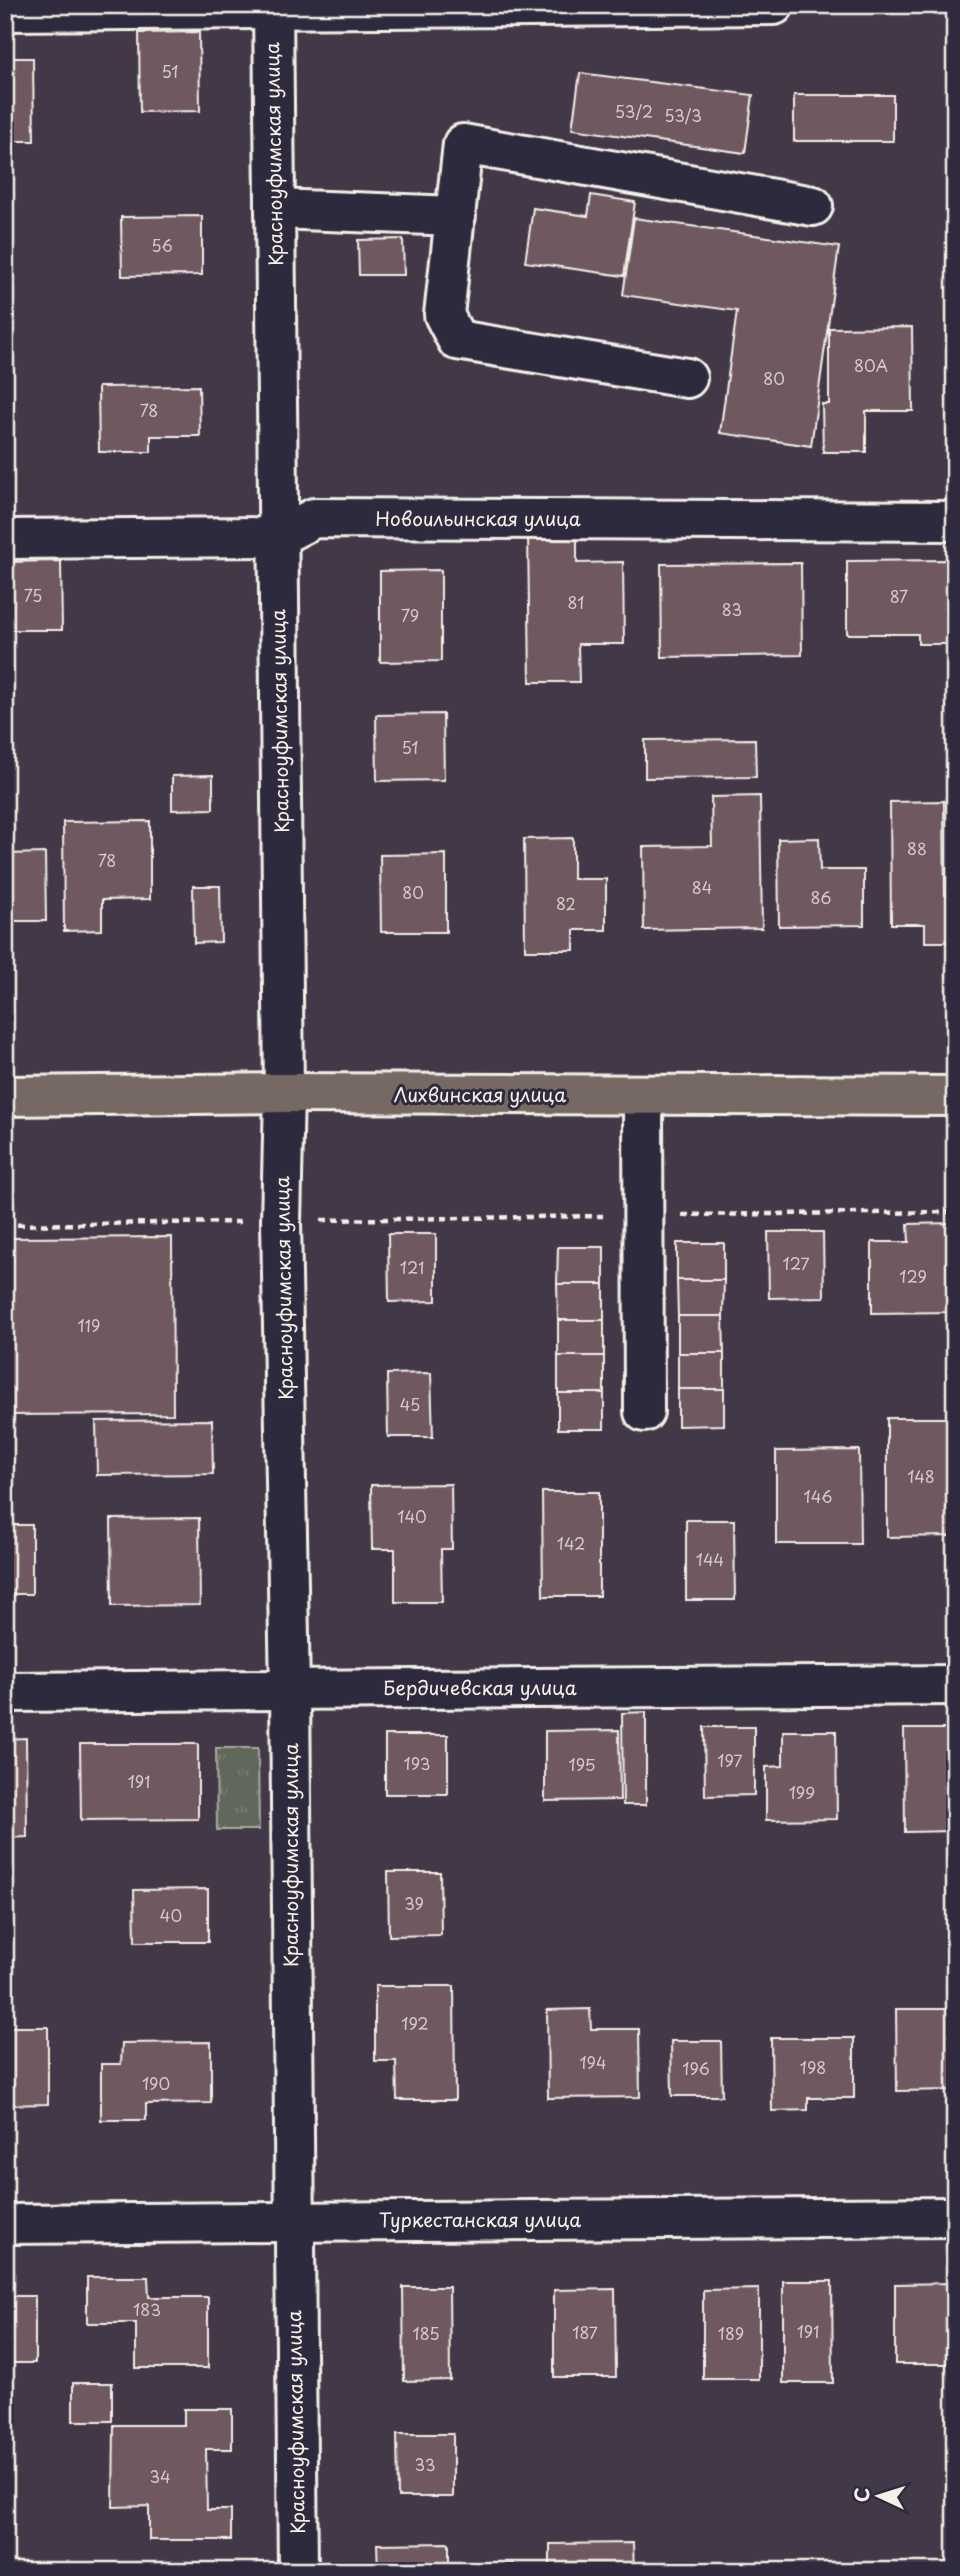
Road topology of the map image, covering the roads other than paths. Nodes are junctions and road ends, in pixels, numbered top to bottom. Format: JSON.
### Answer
{"nodes":[{"id":1,"x":774,"y":5,"type":"edge"},
{"id":2,"x":273,"y":7,"type":"edge"},
{"id":3,"x":5,"y":11,"type":"edge"},
{"id":4,"x":813,"y":206,"type":"dead end"},
{"id":5,"x":275,"y":209,"type":"junction"},
{"id":6,"x":456,"y":216,"type":"junction"},
{"id":7,"x":687,"y":378,"type":"dead end"},
{"id":8,"x":955,"y":521,"type":"edge"},
{"id":9,"x":277,"y":537,"type":"junction"},
{"id":10,"x":5,"y":539,"type":"edge"},
{"id":11,"x":284,"y":1093,"type":"junction"},
{"id":12,"x":5,"y":1096,"type":"edge"},
{"id":13,"x":643,"y":1096,"type":"junction"},
{"id":14,"x":955,"y":1096,"type":"edge"},
{"id":15,"x":644,"y":1412,"type":"dead end"},
{"id":16,"x":955,"y":1685,"type":"edge"},
{"id":17,"x":290,"y":1690,"type":"junction"},
{"id":18,"x":5,"y":1692,"type":"edge"},
{"id":19,"x":955,"y":2217,"type":"edge"},
{"id":20,"x":293,"y":2221,"type":"junction"},
{"id":21,"x":5,"y":2224,"type":"edge"},
{"id":22,"x":298,"y":2571,"type":"edge"}],
"edges":[{"from":1,"to":2,"type":"street"},
{"from":2,"to":3,"type":"street"},
{"from":2,"to":5,"type":"street","name":"Красноуфимская улица"},
{"from":4,"to":6,"type":"street"},
{"from":5,"to":6,"type":"street"},
{"from":5,"to":9,"type":"street","name":"Красноуфимская улица"},
{"from":6,"to":7,"type":"street"},
{"from":8,"to":9,"type":"street","name":"Новоильинская улица"},
{"from":9,"to":10,"type":"street","name":"Новоильинская улица"},
{"from":9,"to":11,"type":"street","name":"Красноуфимская улица"},
{"from":11,"to":12,"type":"main road","name":"Лихвинская улица"},
{"from":11,"to":13,"type":"main road","name":"Лихвинская улица"},
{"from":11,"to":17,"type":"street","name":"Красноуфимская улица"},
{"from":13,"to":14,"type":"main road","name":"Лихвинская улица"},
{"from":13,"to":15,"type":"street"},
{"from":16,"to":17,"type":"street","name":"Бердичевская улица"},
{"from":17,"to":18,"type":"street","name":"Бердичевская улица"},
{"from":17,"to":20,"type":"street","name":"Красноуфимская улица"},
{"from":19,"to":20,"type":"street","name":"Туркестанская улица"},
{"from":20,"to":21,"type":"street","name":"Туркестанская улица"},
{"from":20,"to":22,"type":"street","name":"Красноуфимская улица"}]}
